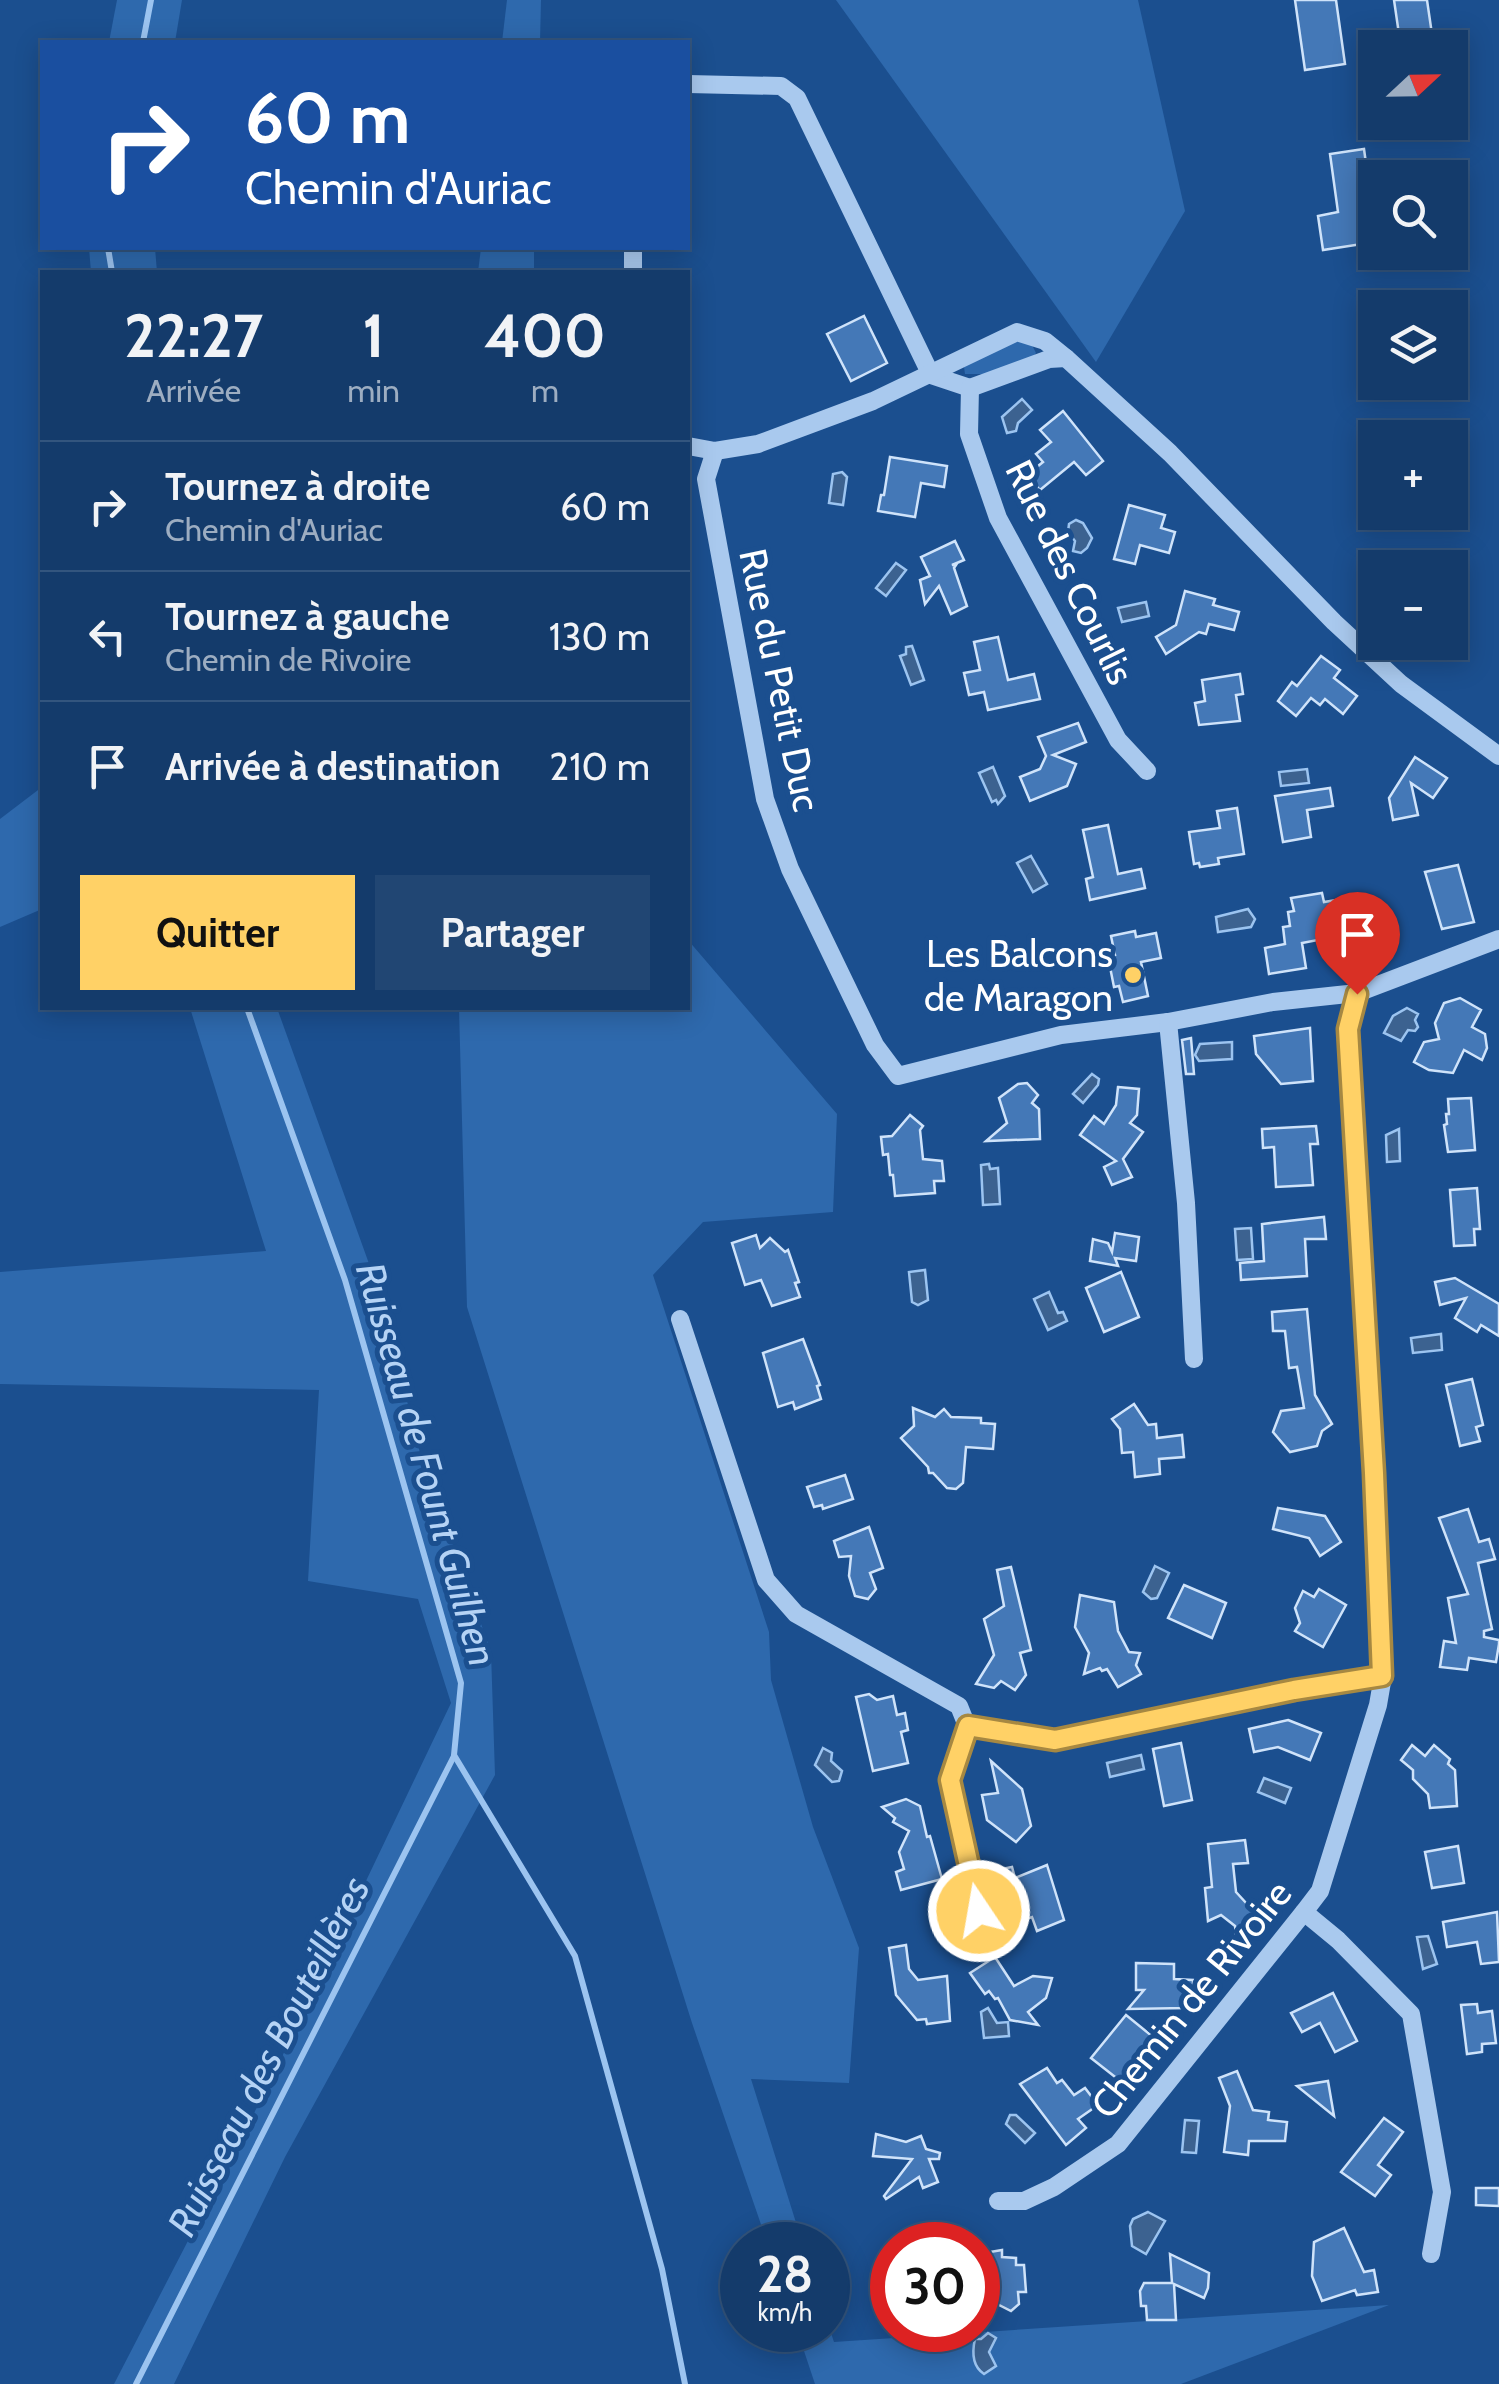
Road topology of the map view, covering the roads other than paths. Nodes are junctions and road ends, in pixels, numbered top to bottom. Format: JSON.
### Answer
{"nodes":[{"id":1,"x":690,"y":84,"type":"edge"},
{"id":2,"x":1066,"y":358,"type":"junction"},
{"id":3,"x":930,"y":374,"type":"junction"},
{"id":4,"x":970,"y":388,"type":"junction"},
{"id":5,"x":690,"y":446,"type":"edge"},
{"id":6,"x":715,"y":451,"type":"junction"},
{"id":7,"x":697,"y":477,"type":"edge"},
{"id":8,"x":1499,"y":756,"type":"edge"},
{"id":9,"x":1147,"y":771,"type":"dead end"},
{"id":10,"x":1499,"y":938,"type":"edge"},
{"id":11,"x":1357,"y":994,"type":"junction"},
{"id":12,"x":1168,"y":1022,"type":"junction"},
{"id":13,"x":680,"y":1319,"type":"dead end"},
{"id":14,"x":1194,"y":1359,"type":"dead end"},
{"id":15,"x":1382,"y":1676,"type":"junction"},
{"id":16,"x":968,"y":1726,"type":"junction"},
{"id":17,"x":1304,"y":1912,"type":"junction"},
{"id":18,"x":964,"y":1932,"type":"dead end"},
{"id":19,"x":998,"y":2201,"type":"dead end"},
{"id":20,"x":1431,"y":2254,"type":"dead end"}],
"edges":[{"from":1,"to":3,"type":"street"},
{"from":2,"to":3,"type":"street"},
{"from":2,"to":4,"type":"street"},
{"from":2,"to":8,"type":"street"},
{"from":3,"to":4,"type":"street"},
{"from":3,"to":6,"type":"street"},
{"from":4,"to":9,"type":"street","name":"Rue des Courlis"},
{"from":5,"to":6,"type":"street"},
{"from":6,"to":7,"type":"street","name":"Rue du Petit Duc"},
{"from":7,"to":12,"type":"street","name":"Rue du Petit Duc"},
{"from":10,"to":11,"type":"street"},
{"from":11,"to":12,"type":"street"},
{"from":11,"to":15,"type":"street","name":"Chemin de Rivoire"},
{"from":12,"to":14,"type":"street"},
{"from":13,"to":16,"type":"street"},
{"from":15,"to":16,"type":"street"},
{"from":15,"to":17,"type":"street","name":"Chemin de Rivoire"},
{"from":16,"to":18,"type":"street"},
{"from":17,"to":19,"type":"street","name":"Chemin de Rivoire"},
{"from":17,"to":20,"type":"street"}]}
